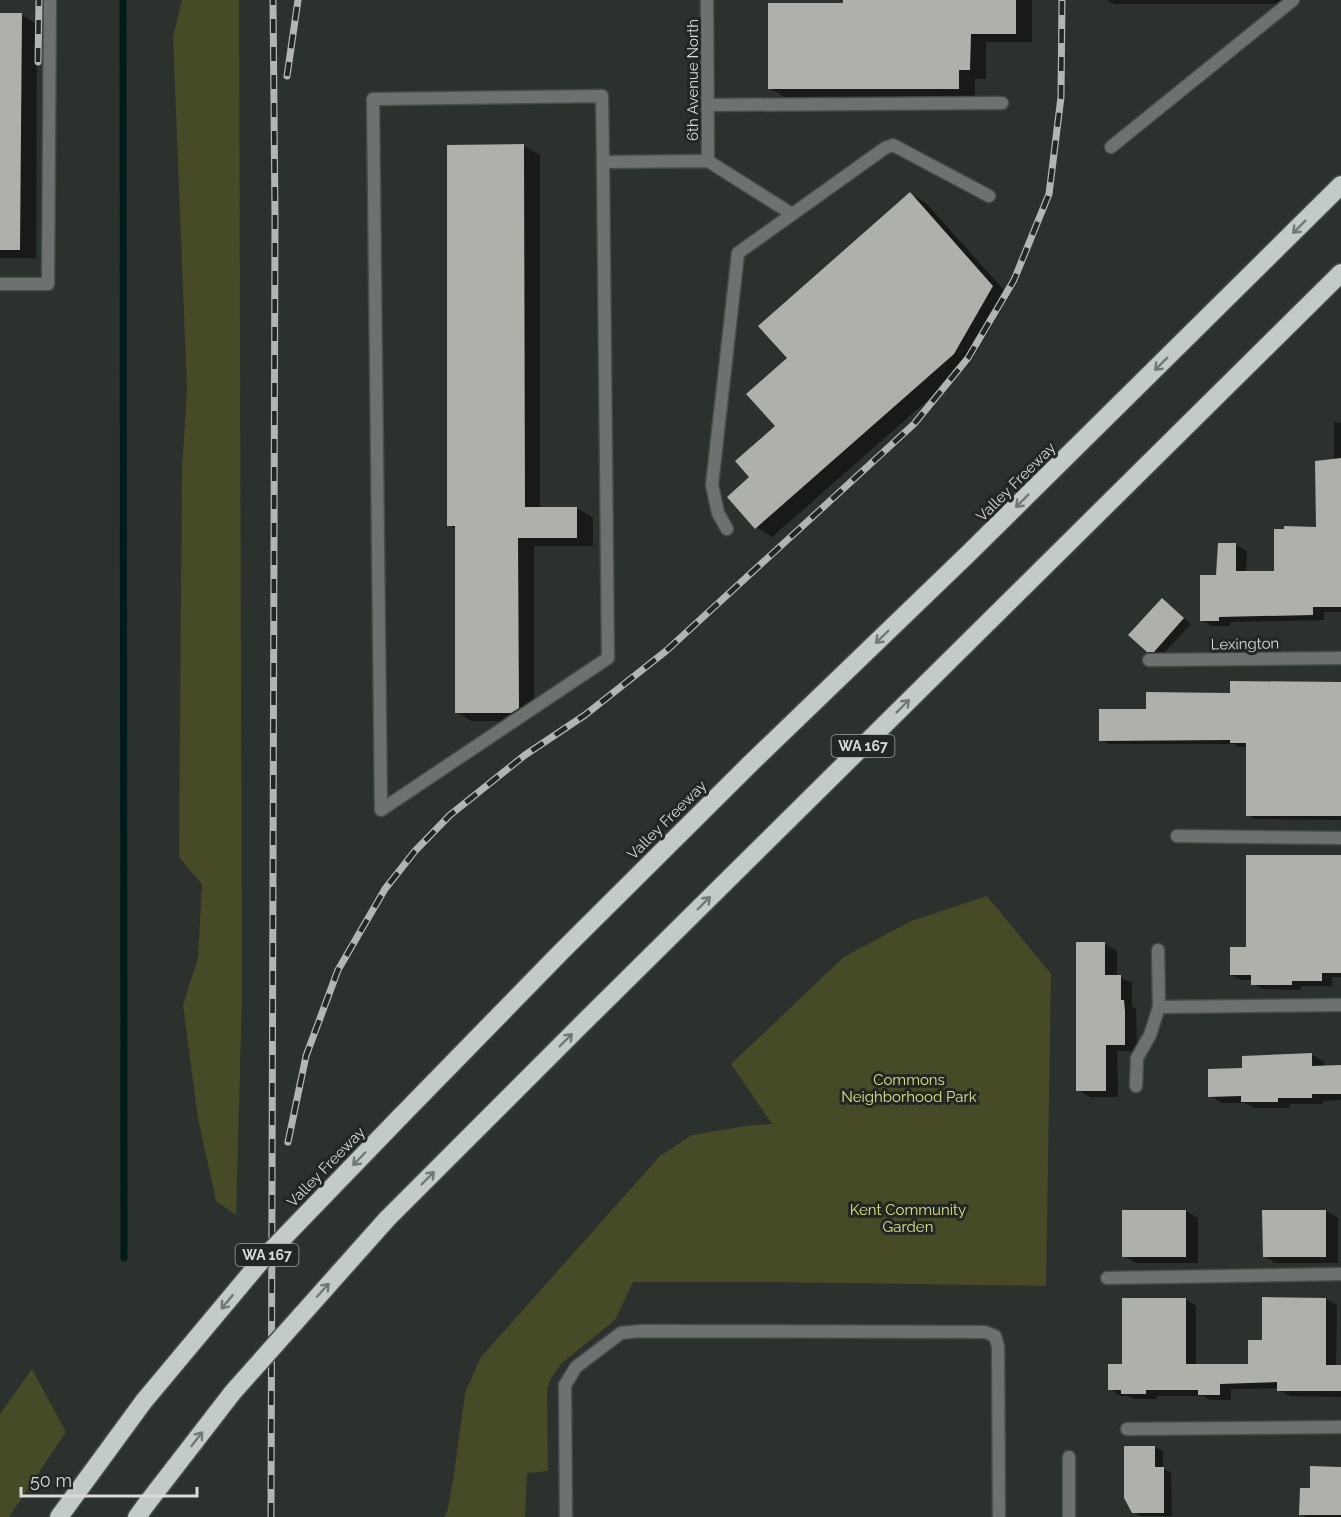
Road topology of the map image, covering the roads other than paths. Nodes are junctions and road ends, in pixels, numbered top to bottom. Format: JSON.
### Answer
{"nodes":[{"id":1,"x":50,"y":0,"type":"edge"},
{"id":2,"x":707,"y":0,"type":"edge"},
{"id":3,"x":1293,"y":0,"type":"edge"},
{"id":4,"x":1002,"y":103,"type":"dead end"},
{"id":5,"x":708,"y":105,"type":"junction"},
{"id":6,"x":1111,"y":147,"type":"dead end"},
{"id":7,"x":708,"y":161,"type":"junction"},
{"id":8,"x":603,"y":162,"type":"junction"},
{"id":9,"x":1341,"y":185,"type":"edge"},
{"id":10,"x":989,"y":196,"type":"dead end"},
{"id":11,"x":792,"y":214,"type":"junction"},
{"id":12,"x":1341,"y":273,"type":"edge"},
{"id":13,"x":0,"y":284,"type":"edge"},
{"id":14,"x":727,"y":529,"type":"dead end"},
{"id":15,"x":1341,"y":658,"type":"edge"},
{"id":16,"x":1149,"y":660,"type":"dead end"},
{"id":17,"x":1177,"y":836,"type":"dead end"},
{"id":18,"x":1341,"y":838,"type":"edge"},
{"id":19,"x":1158,"y":950,"type":"dead end"},
{"id":20,"x":1341,"y":1005,"type":"edge"},
{"id":21,"x":1159,"y":1007,"type":"junction"},
{"id":22,"x":1136,"y":1086,"type":"dead end"},
{"id":23,"x":1341,"y":1274,"type":"edge"},
{"id":24,"x":1107,"y":1278,"type":"dead end"},
{"id":25,"x":1341,"y":1427,"type":"edge"},
{"id":26,"x":1127,"y":1429,"type":"dead end"},
{"id":27,"x":1069,"y":1457,"type":"dead end"},
{"id":28,"x":59,"y":1517,"type":"edge"},
{"id":29,"x":137,"y":1517,"type":"edge"},
{"id":30,"x":566,"y":1517,"type":"edge"},
{"id":31,"x":999,"y":1517,"type":"edge"},
{"id":32,"x":1069,"y":1517,"type":"edge"}],
"edges":[{"from":1,"to":13,"type":"street"},
{"from":2,"to":5,"type":"street","name":"6th Avenue North"},
{"from":3,"to":6,"type":"street"},
{"from":4,"to":5,"type":"street"},
{"from":5,"to":7,"type":"street","name":"6th Avenue North"},
{"from":7,"to":8,"type":"street"},
{"from":7,"to":11,"type":"street"},
{"from":8,"to":8,"type":"street"},
{"from":9,"to":28,"type":"highway","name":"Valley Freeway","number":"WA 167","one_way":true,"bridge":true},
{"from":10,"to":11,"type":"street"},
{"from":11,"to":14,"type":"street"},
{"from":29,"to":12,"type":"highway","number":"WA 167","one_way":true,"bridge":true},
{"from":15,"to":16,"type":"street","name":"Lexington"},
{"from":17,"to":18,"type":"street"},
{"from":19,"to":21,"type":"street"},
{"from":20,"to":21,"type":"street"},
{"from":21,"to":22,"type":"street"},
{"from":23,"to":24,"type":"street"},
{"from":25,"to":26,"type":"street"},
{"from":27,"to":32,"type":"street"},
{"from":30,"to":31,"type":"street"}]}
